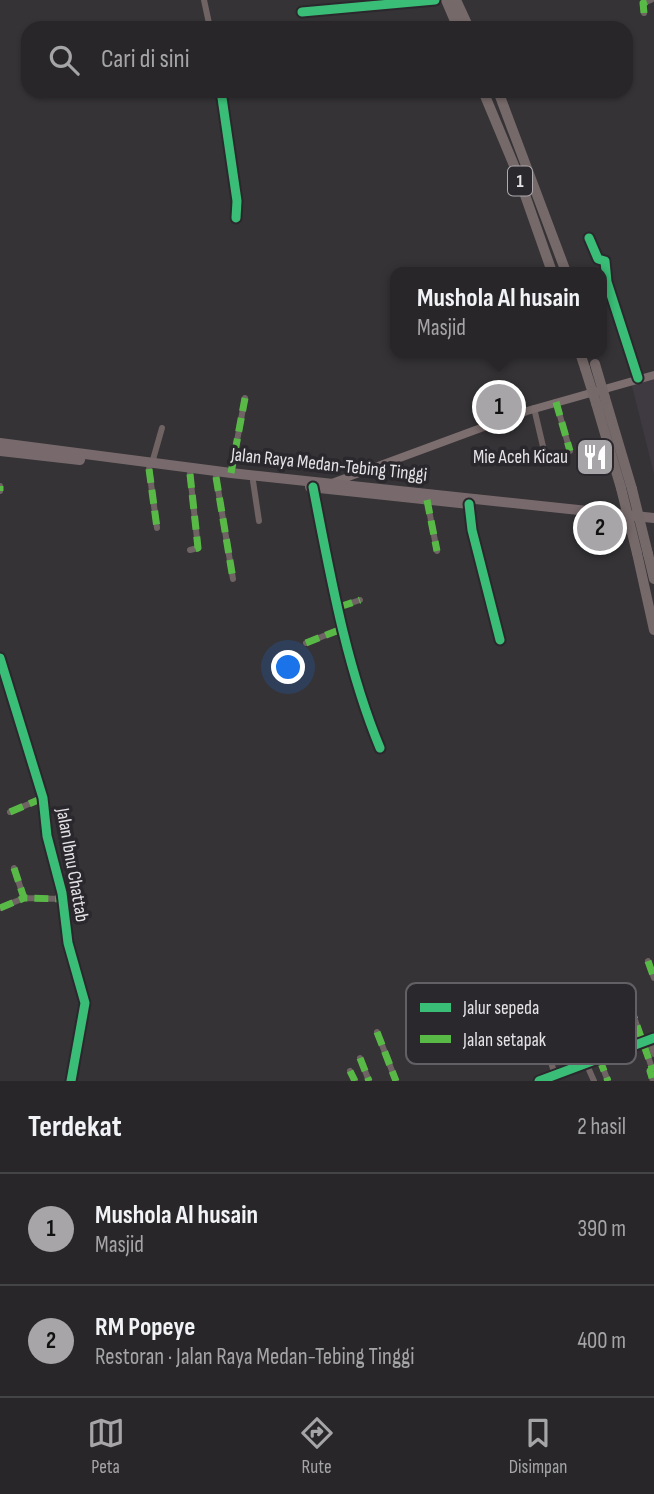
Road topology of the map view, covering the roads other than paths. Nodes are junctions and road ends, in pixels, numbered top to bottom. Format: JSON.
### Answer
{"nodes":[{"id":1,"x":204,"y":0,"type":"edge"},
{"id":2,"x":320,"y":0,"type":"edge"},
{"id":3,"x":446,"y":0,"type":"edge"},
{"id":4,"x":456,"y":0,"type":"edge"},
{"id":5,"x":651,"y":0,"type":"edge"},
{"id":6,"x":430,"y":1,"type":"edge"},
{"id":7,"x":399,"y":2,"type":"edge"},
{"id":8,"x":365,"y":3,"type":"edge"},
{"id":9,"x":321,"y":9,"type":"junction"},
{"id":10,"x":303,"y":12,"type":"dead end"},
{"id":11,"x":644,"y":13,"type":"dead end"},
{"id":12,"x":208,"y":21,"type":"edge"},
{"id":13,"x":455,"y":21,"type":"edge"},
{"id":14,"x":466,"y":21,"type":"edge"},
{"id":15,"x":222,"y":98,"type":"edge"},
{"id":16,"x":486,"y":98,"type":"edge"},
{"id":17,"x":501,"y":98,"type":"edge"},
{"id":18,"x":236,"y":218,"type":"dead end"},
{"id":19,"x":589,"y":238,"type":"dead end"},
{"id":20,"x":550,"y":267,"type":"edge"},
{"id":21,"x":564,"y":267,"type":"edge"},
{"id":22,"x":606,"y":267,"type":"edge"},
{"id":23,"x":607,"y":282,"type":"edge"},
{"id":24,"x":590,"y":361,"type":"edge"},
{"id":25,"x":654,"y":375,"type":"edge"},
{"id":26,"x":638,"y":378,"type":"junction"},
{"id":27,"x":245,"y":398,"type":"dead end"},
{"id":28,"x":556,"y":402,"type":"junction"},
{"id":29,"x":534,"y":408,"type":"junction"},
{"id":30,"x":162,"y":428,"type":"dead end"},
{"id":31,"x":0,"y":443,"type":"edge"},
{"id":32,"x":0,"y":451,"type":"edge"},
{"id":33,"x":570,"y":451,"type":"dead end"},
{"id":34,"x":540,"y":460,"type":"dead end"},
{"id":35,"x":151,"y":466,"type":"junction"},
{"id":36,"x":230,"y":473,"type":"junction"},
{"id":37,"x":190,"y":474,"type":"junction"},
{"id":38,"x":216,"y":477,"type":"junction"},
{"id":39,"x":354,"y":480,"type":"junction"},
{"id":40,"x":253,"y":481,"type":"junction"},
{"id":41,"x":332,"y":486,"type":"junction"},
{"id":42,"x":313,"y":487,"type":"junction"},
{"id":43,"x":427,"y":500,"type":"junction"},
{"id":44,"x":469,"y":504,"type":"junction"},
{"id":45,"x":654,"y":518,"type":"edge"},
{"id":46,"x":259,"y":521,"type":"dead end"},
{"id":47,"x":654,"y":524,"type":"edge"},
{"id":48,"x":157,"y":528,"type":"dead end"},
{"id":49,"x":190,"y":550,"type":"dead end"},
{"id":50,"x":437,"y":551,"type":"dead end"},
{"id":51,"x":643,"y":554,"type":"junction"},
{"id":52,"x":233,"y":579,"type":"dead end"},
{"id":53,"x":654,"y":579,"type":"edge"},
{"id":54,"x":360,"y":600,"type":"dead end"},
{"id":55,"x":339,"y":607,"type":"junction"},
{"id":56,"x":344,"y":628,"type":"junction"},
{"id":57,"x":654,"y":630,"type":"edge"},
{"id":58,"x":500,"y":640,"type":"dead end"},
{"id":59,"x":306,"y":643,"type":"dead end"},
{"id":60,"x":0,"y":658,"type":"edge"},
{"id":61,"x":380,"y":748,"type":"dead end"},
{"id":62,"x":43,"y":798,"type":"junction"},
{"id":63,"x":32,"y":803,"type":"junction"},
{"id":64,"x":44,"y":809,"type":"junction"},
{"id":65,"x":10,"y":812,"type":"dead end"},
{"id":66,"x":14,"y":868,"type":"dead end"},
{"id":67,"x":24,"y":898,"type":"junction"},
{"id":68,"x":62,"y":899,"type":"junction"},
{"id":69,"x":0,"y":908,"type":"edge"},
{"id":70,"x":648,"y":961,"type":"dead end"},
{"id":71,"x":654,"y":978,"type":"edge"},
{"id":72,"x":636,"y":1015,"type":"edge"},
{"id":73,"x":377,"y":1032,"type":"dead end"},
{"id":74,"x":648,"y":1041,"type":"edge"},
{"id":75,"x":654,"y":1054,"type":"edge"},
{"id":76,"x":359,"y":1058,"type":"dead end"},
{"id":77,"x":583,"y":1064,"type":"edge"},
{"id":78,"x":585,"y":1064,"type":"edge"},
{"id":79,"x":601,"y":1064,"type":"edge"},
{"id":80,"x":350,"y":1071,"type":"dead end"},
{"id":81,"x":552,"y":1078,"type":"edge"},
{"id":82,"x":71,"y":1081,"type":"edge"},
{"id":83,"x":355,"y":1081,"type":"edge"},
{"id":84,"x":369,"y":1081,"type":"edge"},
{"id":85,"x":396,"y":1081,"type":"edge"},
{"id":86,"x":539,"y":1081,"type":"edge"},
{"id":87,"x":593,"y":1081,"type":"edge"},
{"id":88,"x":608,"y":1081,"type":"edge"},
{"id":89,"x":653,"y":1081,"type":"edge"}],
"edges":[{"from":1,"to":12,"type":"street"},
{"from":2,"to":9,"type":"street"},
{"from":3,"to":13,"type":"highway"},
{"from":4,"to":14,"type":"highway"},
{"from":5,"to":11,"type":"street"},
{"from":6,"to":7,"type":"street"},
{"from":7,"to":8,"type":"street"},
{"from":8,"to":9,"type":"street"},
{"from":9,"to":10,"type":"street"},
{"from":15,"to":18,"type":"street"},
{"from":16,"to":20,"type":"highway","number":"1"},
{"from":17,"to":21,"type":"highway","number":"1"},
{"from":19,"to":22,"type":"street"},
{"from":23,"to":26,"type":"street"},
{"from":24,"to":51,"type":"highway","bridge":true},
{"from":25,"to":26,"type":"main road"},
{"from":26,"to":28,"type":"main road"},
{"from":27,"to":36,"type":"street"},
{"from":28,"to":29,"type":"main road"},
{"from":28,"to":33,"type":"street"},
{"from":29,"to":34,"type":"street"},
{"from":29,"to":39,"type":"main road"},
{"from":30,"to":35,"type":"street"},
{"from":31,"to":35,"type":"highway","name":"Jalan Raya Medan-Tebing Tinggi"},
{"from":32,"to":35,"type":"highway","name":"Jalan Raya Medan-Tebing Tinggi"},
{"from":35,"to":36,"type":"highway","name":"Jalan Raya Medan-Tebing Tinggi"},
{"from":35,"to":37,"type":"highway","name":"Jalan Raya Medan-Tebing Tinggi"},
{"from":35,"to":48,"type":"street"},
{"from":36,"to":41,"type":"highway","name":"Jalan Raya Medan-Tebing Tinggi"},
{"from":37,"to":38,"type":"highway","name":"Jalan Raya Medan-Tebing Tinggi"},
{"from":37,"to":49,"type":"street"},
{"from":38,"to":40,"type":"highway","name":"Jalan Raya Medan-Tebing Tinggi"},
{"from":38,"to":52,"type":"street"},
{"from":39,"to":41,"type":"highway","name":"Jalan Raya Medan-Tebing Tinggi"},
{"from":39,"to":45,"type":"highway","name":"Jalan Raya Medan-Tebing Tinggi"},
{"from":40,"to":42,"type":"highway","name":"Jalan Raya Medan-Tebing Tinggi"},
{"from":40,"to":46,"type":"street"},
{"from":41,"to":42,"type":"highway","name":"Jalan Raya Medan-Tebing Tinggi"},
{"from":41,"to":43,"type":"highway","name":"Jalan Raya Medan-Tebing Tinggi"},
{"from":42,"to":55,"type":"street"},
{"from":43,"to":44,"type":"highway","name":"Jalan Raya Medan-Tebing Tinggi"},
{"from":43,"to":50,"type":"street"},
{"from":44,"to":47,"type":"highway","name":"Jalan Raya Medan-Tebing Tinggi"},
{"from":44,"to":58,"type":"street"},
{"from":51,"to":53,"type":"highway"},
{"from":51,"to":57,"type":"highway"},
{"from":54,"to":55,"type":"street"},
{"from":55,"to":56,"type":"street"},
{"from":56,"to":59,"type":"street"},
{"from":56,"to":61,"type":"street"},
{"from":60,"to":62,"type":"street","name":"Jalan Ibnu Chattab"},
{"from":62,"to":63,"type":"street"},
{"from":62,"to":64,"type":"street","name":"Jalan Ibnu Chattab"},
{"from":63,"to":64,"type":"street"},
{"from":63,"to":65,"type":"street"},
{"from":64,"to":68,"type":"street","name":"Jalan Ibnu Chattab"},
{"from":66,"to":67,"type":"street"},
{"from":67,"to":68,"type":"street"},
{"from":67,"to":69,"type":"street"},
{"from":68,"to":82,"type":"street","name":"Jalan Ibnu Chattab"},
{"from":70,"to":71,"type":"street"},
{"from":72,"to":74,"type":"street"},
{"from":73,"to":85,"type":"street"},
{"from":74,"to":75,"type":"street"},
{"from":74,"to":89,"type":"street"},
{"from":76,"to":84,"type":"street"},
{"from":77,"to":81,"type":"street"},
{"from":78,"to":87,"type":"street"},
{"from":79,"to":88,"type":"street"},
{"from":80,"to":83,"type":"street"},
{"from":81,"to":86,"type":"street"}]}
